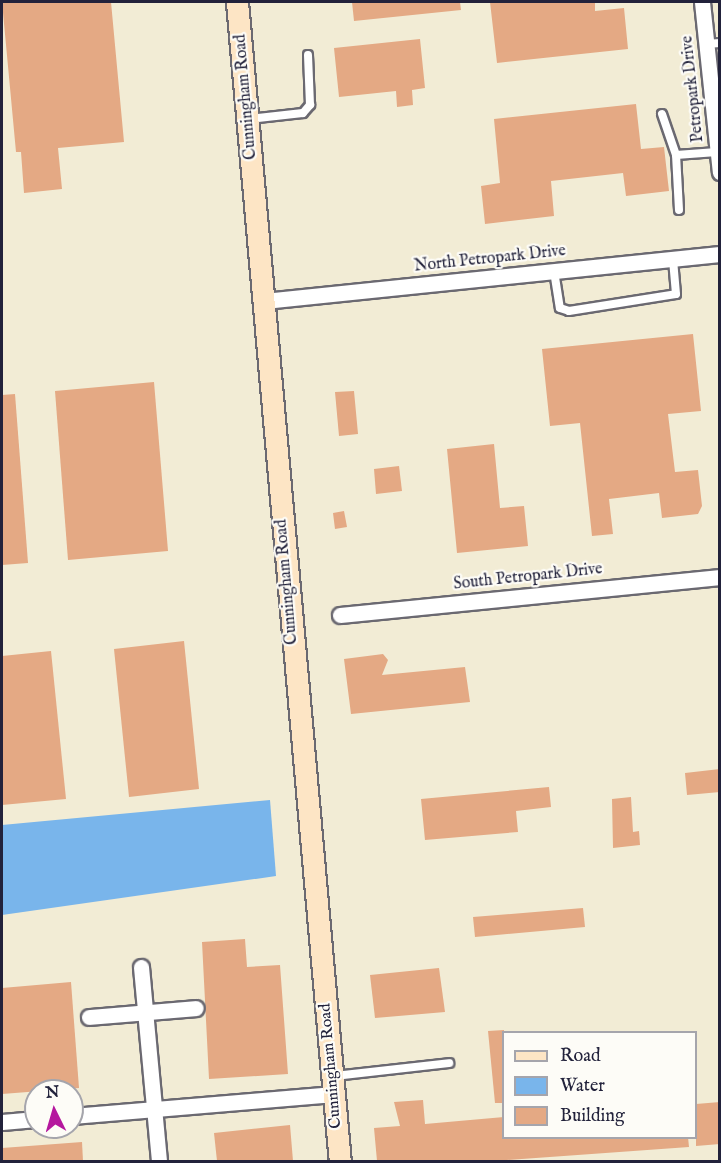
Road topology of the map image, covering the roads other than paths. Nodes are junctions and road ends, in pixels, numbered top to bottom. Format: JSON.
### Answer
{"nodes":[{"id":1,"x":237,"y":2,"type":"edge"},
{"id":2,"x":702,"y":2,"type":"edge"},
{"id":3,"x":713,"y":43,"type":"edge"},
{"id":4,"x":308,"y":55,"type":"dead end"},
{"id":5,"x":662,"y":114,"type":"dead end"},
{"id":6,"x":248,"y":120,"type":"junction"},
{"id":7,"x":718,"y":148,"type":"edge"},
{"id":8,"x":676,"y":156,"type":"junction"},
{"id":9,"x":720,"y":172,"type":"edge"},
{"id":10,"x":679,"y":210,"type":"dead end"},
{"id":11,"x":720,"y":254,"type":"edge"},
{"id":12,"x":673,"y":259,"type":"junction"},
{"id":13,"x":554,"y":271,"type":"junction"},
{"id":14,"x":264,"y":301,"type":"junction"},
{"id":15,"x":720,"y":577,"type":"edge"},
{"id":16,"x":340,"y":615,"type":"dead end"},
{"id":17,"x":141,"y":967,"type":"dead end"},
{"id":18,"x":196,"y":1008,"type":"dead end"},
{"id":19,"x":146,"y":1012,"type":"junction"},
{"id":20,"x":89,"y":1017,"type":"dead end"},
{"id":21,"x":449,"y":1063,"type":"dead end"},
{"id":22,"x":333,"y":1085,"type":"junction"},
{"id":23,"x":155,"y":1109,"type":"junction"},
{"id":24,"x":84,"y":1115,"type":"edge"},
{"id":25,"x":24,"y":1120,"type":"edge"},
{"id":26,"x":2,"y":1122,"type":"edge"},
{"id":27,"x":159,"y":1161,"type":"edge"},
{"id":28,"x":340,"y":1161,"type":"edge"}],
"edges":[{"from":1,"to":6,"type":"street","name":"Cunningham Road"},
{"from":2,"to":3,"type":"street","name":"Petropark Drive"},
{"from":3,"to":7,"type":"street","name":"Petropark Drive"},
{"from":4,"to":6,"type":"lane"},
{"from":5,"to":8,"type":"lane"},
{"from":6,"to":14,"type":"street","name":"Cunningham Road"},
{"from":7,"to":8,"type":"lane"},
{"from":7,"to":9,"type":"street","name":"Petropark Drive"},
{"from":8,"to":10,"type":"lane"},
{"from":11,"to":12,"type":"street","name":"North Petropark Drive"},
{"from":12,"to":13,"type":"street","name":"North Petropark Drive"},
{"from":12,"to":13,"type":"lane"},
{"from":13,"to":14,"type":"street","name":"North Petropark Drive"},
{"from":14,"to":22,"type":"street","name":"Cunningham Road"},
{"from":15,"to":16,"type":"street","name":"South Petropark Drive"},
{"from":17,"to":19,"type":"street"},
{"from":18,"to":19,"type":"street"},
{"from":19,"to":20,"type":"street"},
{"from":19,"to":23,"type":"street"},
{"from":21,"to":22,"type":"lane"},
{"from":22,"to":23,"type":"street"},
{"from":22,"to":28,"type":"street","name":"Cunningham Road"},
{"from":23,"to":24,"type":"street"},
{"from":23,"to":27,"type":"street"},
{"from":25,"to":26,"type":"street"}]}
